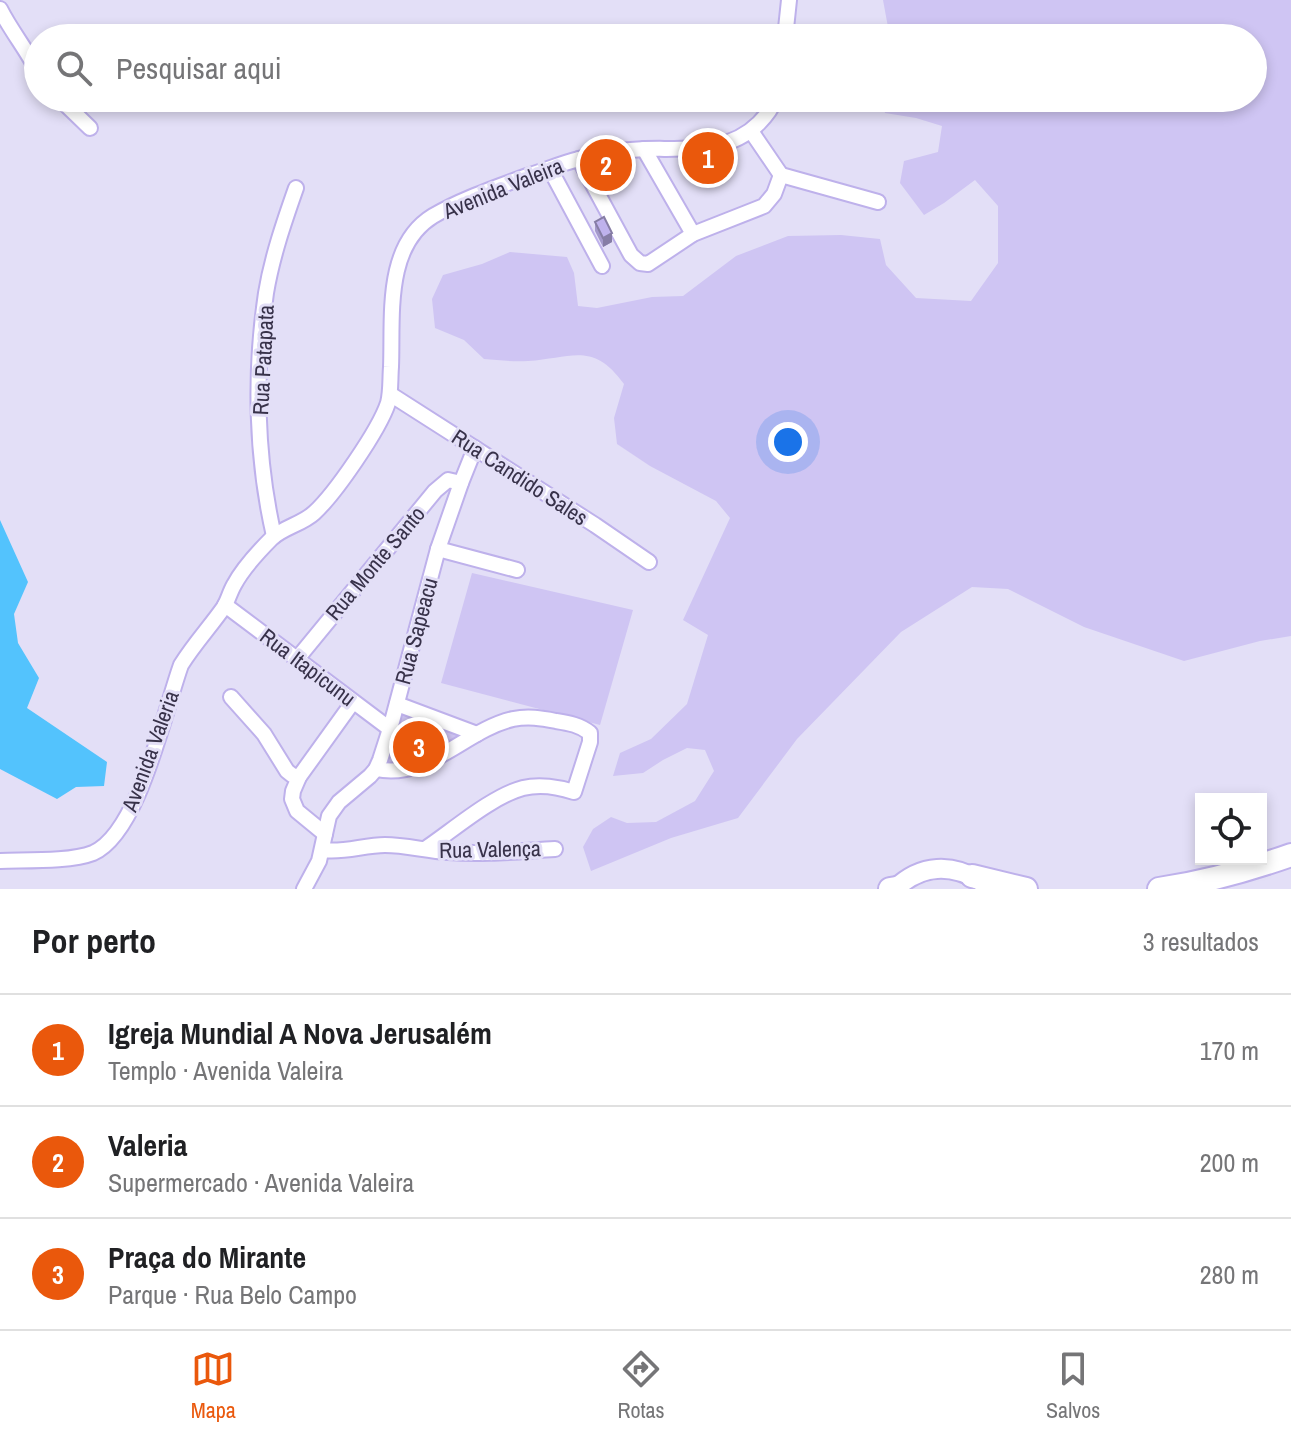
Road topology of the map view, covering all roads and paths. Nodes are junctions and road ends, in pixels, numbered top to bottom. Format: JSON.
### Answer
{"nodes":[{"id":1,"x":789,"y":0,"type":"edge"},
{"id":2,"x":0,"y":9,"type":"edge"},
{"id":3,"x":786,"y":24,"type":"edge"},
{"id":4,"x":24,"y":46,"type":"edge"},
{"id":5,"x":73,"y":112,"type":"edge"},
{"id":6,"x":768,"y":112,"type":"edge"},
{"id":7,"x":90,"y":128,"type":"dead end"},
{"id":8,"x":751,"y":131,"type":"junction"},
{"id":9,"x":644,"y":149,"type":"junction"},
{"id":10,"x":579,"y":159,"type":"junction"},
{"id":11,"x":550,"y":169,"type":"junction"},
{"id":12,"x":781,"y":175,"type":"junction"},
{"id":13,"x":296,"y":188,"type":"dead end"},
{"id":14,"x":878,"y":202,"type":"dead end"},
{"id":15,"x":693,"y":234,"type":"junction"},
{"id":16,"x":602,"y":266,"type":"dead end"},
{"id":17,"x":390,"y":394,"type":"junction"},
{"id":18,"x":475,"y":448,"type":"junction"},
{"id":19,"x":461,"y":483,"type":"junction"},
{"id":20,"x":274,"y":536,"type":"junction"},
{"id":21,"x":438,"y":549,"type":"junction"},
{"id":22,"x":649,"y":562,"type":"dead end"},
{"id":23,"x":517,"y":570,"type":"dead end"},
{"id":24,"x":225,"y":605,"type":"junction"},
{"id":25,"x":297,"y":659,"type":"junction"},
{"id":26,"x":231,"y":697,"type":"dead end"},
{"id":27,"x":353,"y":702,"type":"junction"},
{"id":28,"x":397,"y":704,"type":"junction"},
{"id":29,"x":390,"y":729,"type":"junction"},
{"id":30,"x":477,"y":734,"type":"junction"},
{"id":31,"x":376,"y":769,"type":"junction"},
{"id":32,"x":299,"y":777,"type":"junction"},
{"id":33,"x":325,"y":834,"type":"junction"},
{"id":34,"x":425,"y":849,"type":"junction"},
{"id":35,"x":555,"y":849,"type":"dead end"},
{"id":36,"x":323,"y":850,"type":"junction"},
{"id":37,"x":1291,"y":855,"type":"edge"},
{"id":38,"x":0,"y":861,"type":"edge"},
{"id":39,"x":972,"y":876,"type":"junction"},
{"id":40,"x":304,"y":889,"type":"edge"},
{"id":41,"x":894,"y":889,"type":"edge"},
{"id":42,"x":990,"y":889,"type":"edge"},
{"id":43,"x":1026,"y":889,"type":"edge"},
{"id":44,"x":1159,"y":889,"type":"edge"}],
"edges":[{"from":1,"to":3,"type":"street"},
{"from":2,"to":4,"type":"street"},
{"from":5,"to":7,"type":"street"},
{"from":6,"to":8,"type":"street"},
{"from":8,"to":9,"type":"street","name":"Avenida Valeira"},
{"from":8,"to":12,"type":"street"},
{"from":9,"to":10,"type":"street","name":"Avenida Valeira"},
{"from":9,"to":15,"type":"street"},
{"from":10,"to":11,"type":"street","name":"Avenida Valeira"},
{"from":10,"to":15,"type":"street"},
{"from":11,"to":16,"type":"street"},
{"from":11,"to":17,"type":"street","name":"Avenida Valeira"},
{"from":12,"to":14,"type":"street"},
{"from":12,"to":15,"type":"street"},
{"from":13,"to":20,"type":"street","name":"Rua Patapata"},
{"from":17,"to":18,"type":"street","name":"Rua Candido Sales"},
{"from":17,"to":20,"type":"street","name":"Avenida Valeira"},
{"from":18,"to":19,"type":"street","name":"Rua Sapeacu"},
{"from":18,"to":22,"type":"street","name":"Rua Candido Sales"},
{"from":19,"to":21,"type":"street","name":"Rua Sapeacu"},
{"from":19,"to":25,"type":"street","name":"Rua Monte Santo"},
{"from":20,"to":24,"type":"street","name":"Avenida Valeira"},
{"from":21,"to":23,"type":"street"},
{"from":21,"to":28,"type":"street","name":"Rua Sapeacu"},
{"from":24,"to":25,"type":"street","name":"Rua Itapicunu"},
{"from":24,"to":38,"type":"street","name":"Avenida Valeria"},
{"from":25,"to":27,"type":"street","name":"Rua Itapicunu"},
{"from":26,"to":32,"type":"street"},
{"from":27,"to":29,"type":"street","name":"Rua Itapicunu"},
{"from":27,"to":32,"type":"street"},
{"from":28,"to":29,"type":"street","name":"Rua Sapeacu"},
{"from":28,"to":30,"type":"street"},
{"from":29,"to":31,"type":"street","name":"Rua Sapeacu"},
{"from":30,"to":31,"type":"street"},
{"from":30,"to":34,"type":"street","name":"Rua Valença"},
{"from":31,"to":33,"type":"street","name":"Rua Sapeacu"},
{"from":32,"to":33,"type":"street"},
{"from":33,"to":36,"type":"street","name":"Rua Sapeacu"},
{"from":34,"to":35,"type":"street","name":"Rua Valença"},
{"from":34,"to":36,"type":"street","name":"Rua Valença"},
{"from":36,"to":40,"type":"street","name":"Rua Sapeacu"},
{"from":37,"to":44,"type":"main road"},
{"from":39,"to":41,"type":"main road"},
{"from":39,"to":42,"type":"main road"},
{"from":39,"to":43,"type":"main road"}]}
